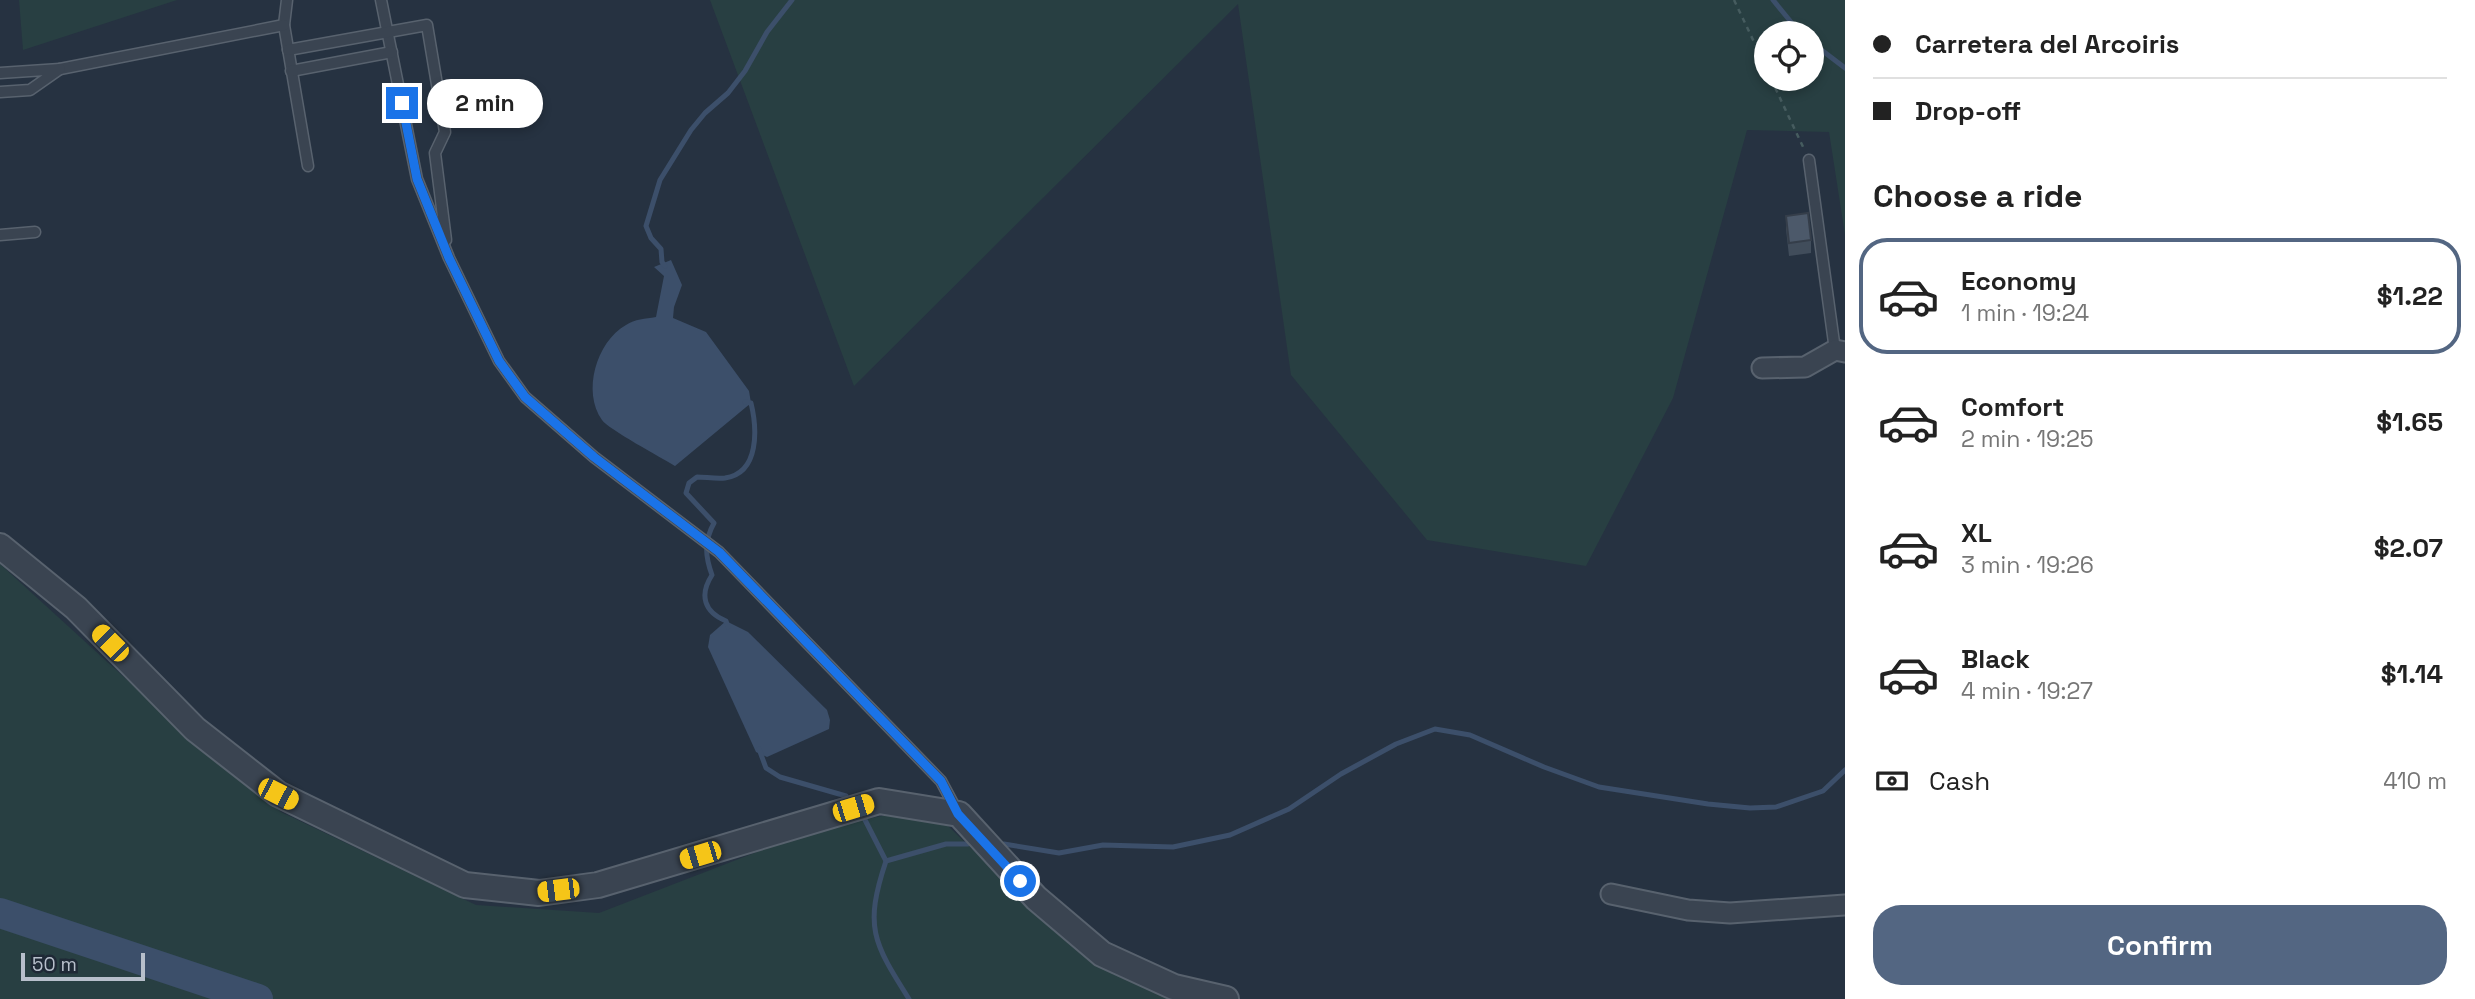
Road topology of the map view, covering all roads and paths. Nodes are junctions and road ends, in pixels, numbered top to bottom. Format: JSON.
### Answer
{"nodes":[{"id":1,"x":287,"y":0,"type":"edge"},
{"id":2,"x":381,"y":0,"type":"edge"},
{"id":3,"x":1734,"y":0,"type":"edge"},
{"id":4,"x":284,"y":25,"type":"junction"},
{"id":5,"x":388,"y":32,"type":"junction"},
{"id":6,"x":1754,"y":42,"type":"edge"},
{"id":7,"x":288,"y":50,"type":"junction"},
{"id":8,"x":392,"y":52,"type":"junction"},
{"id":9,"x":60,"y":69,"type":"junction"},
{"id":10,"x":291,"y":71,"type":"junction"},
{"id":11,"x":0,"y":73,"type":"edge"},
{"id":12,"x":1777,"y":91,"type":"edge"},
{"id":13,"x":0,"y":92,"type":"edge"},
{"id":14,"x":1809,"y":160,"type":"joint"},
{"id":15,"x":308,"y":166,"type":"dead end"},
{"id":16,"x":35,"y":232,"type":"dead end"},
{"id":17,"x":0,"y":235,"type":"edge"},
{"id":18,"x":449,"y":258,"type":"junction"},
{"id":19,"x":1840,"y":351,"type":"edge"},
{"id":20,"x":1762,"y":368,"type":"dead end"},
{"id":21,"x":0,"y":546,"type":"edge"},
{"id":22,"x":958,"y":814,"type":"junction"},
{"id":23,"x":1611,"y":894,"type":"dead end"},
{"id":24,"x":1845,"y":905,"type":"edge"},
{"id":25,"x":1226,"y":999,"type":"edge"}],
"edges":[{"from":1,"to":4,"type":"lane"},
{"from":2,"to":5,"type":"lane"},
{"from":3,"to":6,"type":"path"},
{"from":4,"to":7,"type":"lane"},
{"from":4,"to":9,"type":"lane"},
{"from":5,"to":7,"type":"lane"},
{"from":5,"to":8,"type":"lane"},
{"from":5,"to":18,"type":"lane"},
{"from":7,"to":10,"type":"lane"},
{"from":8,"to":10,"type":"lane"},
{"from":8,"to":18,"type":"lane"},
{"from":9,"to":11,"type":"lane"},
{"from":9,"to":13,"type":"lane"},
{"from":10,"to":15,"type":"lane"},
{"from":12,"to":14,"type":"path"},
{"from":14,"to":19,"type":"lane"},
{"from":16,"to":17,"type":"lane"},
{"from":18,"to":22,"type":"lane"},
{"from":19,"to":20,"type":"street"},
{"from":21,"to":22,"type":"street"},
{"from":22,"to":25,"type":"street"},
{"from":23,"to":24,"type":"street"}]}
